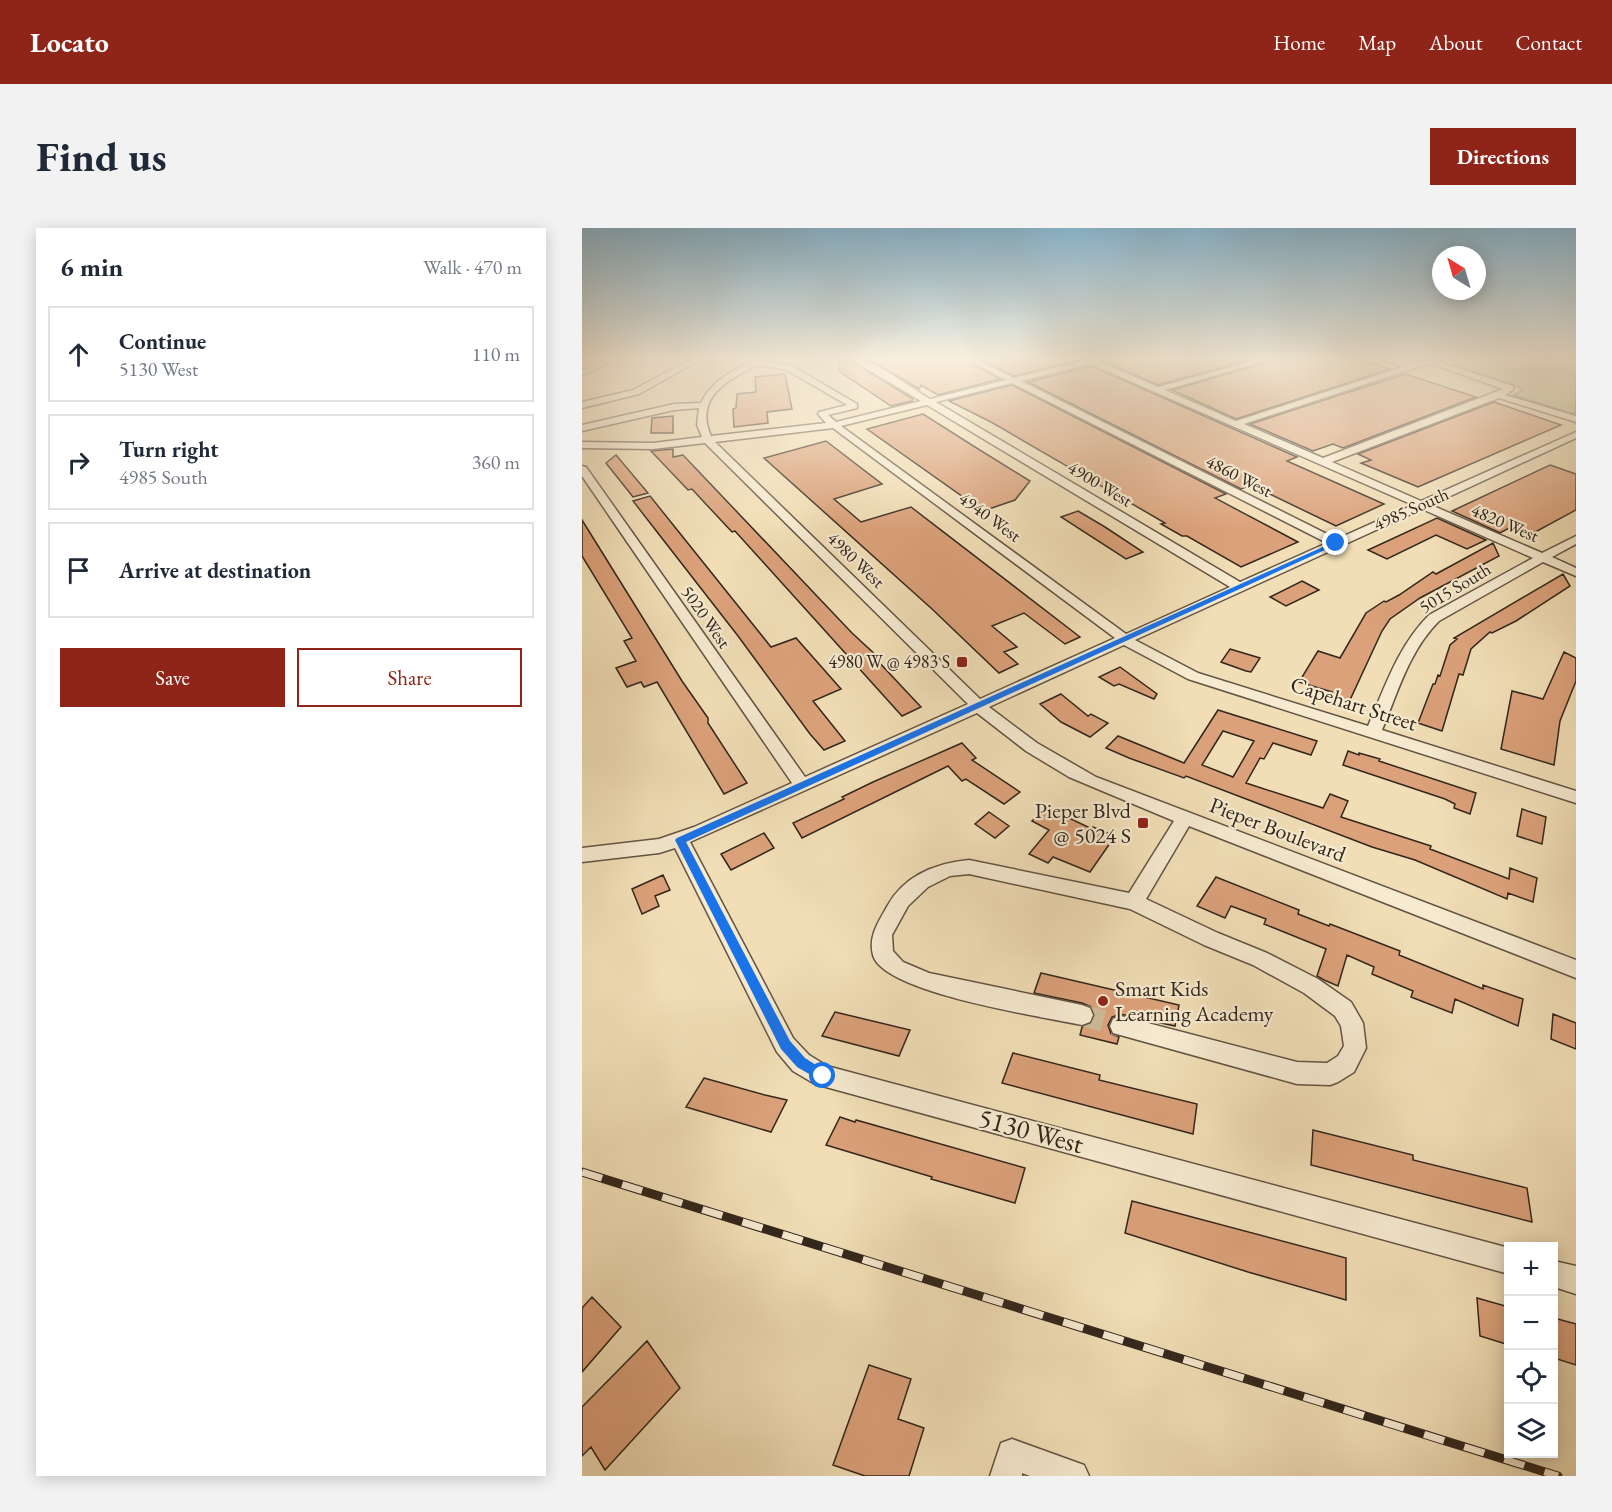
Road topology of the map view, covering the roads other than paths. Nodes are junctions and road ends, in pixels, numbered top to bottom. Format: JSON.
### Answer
{"nodes":[{"id":1,"x":638,"y":415,"type":"edge"},
{"id":2,"x":700,"y":415,"type":"edge"},
{"id":3,"x":823,"y":415,"type":"edge"},
{"id":4,"x":874,"y":415,"type":"edge"},
{"id":5,"x":951,"y":415,"type":"edge"},
{"id":6,"x":1082,"y":415,"type":"edge"},
{"id":7,"x":1215,"y":415,"type":"edge"},
{"id":8,"x":1262,"y":415,"type":"edge"},
{"id":9,"x":1446,"y":415,"type":"edge"},
{"id":10,"x":1561,"y":415,"type":"edge"},
{"id":11,"x":1576,"y":420,"type":"edge"},
{"id":12,"x":1235,"y":424,"type":"junction"},
{"id":13,"x":834,"y":425,"type":"junction"},
{"id":14,"x":582,"y":428,"type":"edge"},
{"id":15,"x":1576,"y":435,"type":"edge"},
{"id":16,"x":708,"y":440,"type":"junction"},
{"id":17,"x":582,"y":445,"type":"edge"},
{"id":18,"x":599,"y":445,"type":"junction"},
{"id":19,"x":582,"y":462,"type":"edge"},
{"id":20,"x":1323,"y":462,"type":"junction"},
{"id":21,"x":582,"y":470,"type":"edge"},
{"id":22,"x":1421,"y":505,"type":"junction"},
{"id":23,"x":1576,"y":539,"type":"edge"},
{"id":24,"x":1336,"y":543,"type":"junction"},
{"id":25,"x":1543,"y":557,"type":"junction"},
{"id":26,"x":1576,"y":572,"type":"edge"},
{"id":27,"x":1239,"y":587,"type":"junction"},
{"id":28,"x":1124,"y":639,"type":"junction"},
{"id":29,"x":978,"y":705,"type":"junction"},
{"id":30,"x":1373,"y":733,"type":"junction"},
{"id":31,"x":802,"y":785,"type":"junction"},
{"id":32,"x":1576,"y":798,"type":"edge"},
{"id":33,"x":1185,"y":818,"type":"junction"},
{"id":34,"x":680,"y":840,"type":"junction"},
{"id":35,"x":582,"y":855,"type":"edge"},
{"id":36,"x":1134,"y":902,"type":"junction"},
{"id":37,"x":1576,"y":969,"type":"edge"},
{"id":38,"x":1082,"y":1015,"type":"tunnel mouth"},
{"id":39,"x":1122,"y":1026,"type":"tunnel mouth"},
{"id":40,"x":1504,"y":1260,"type":"edge"},
{"id":41,"x":1558,"y":1275,"type":"edge"},
{"id":42,"x":1576,"y":1280,"type":"edge"},
{"id":43,"x":1006,"y":1476,"type":"edge"},
{"id":44,"x":1073,"y":1476,"type":"edge"}],
"edges":[{"from":1,"to":14,"type":"street"},
{"from":2,"to":16,"type":"street"},
{"from":3,"to":13,"type":"street"},
{"from":4,"to":13,"type":"street"},
{"from":5,"to":27,"type":"street","name":"4900 West"},
{"from":6,"to":24,"type":"street","name":"4860 West"},
{"from":7,"to":12,"type":"street","name":"4820 West"},
{"from":8,"to":12,"type":"street"},
{"from":9,"to":20,"type":"street"},
{"from":10,"to":11,"type":"street"},
{"from":12,"to":20,"type":"street","name":"4820 West"},
{"from":13,"to":16,"type":"street"},
{"from":13,"to":28,"type":"street","name":"4940 West"},
{"from":15,"to":22,"type":"street","name":"4985 South"},
{"from":16,"to":18,"type":"street"},
{"from":16,"to":29,"type":"street","name":"4980 West"},
{"from":17,"to":18,"type":"street"},
{"from":18,"to":19,"type":"street"},
{"from":20,"to":22,"type":"street","name":"4820 West"},
{"from":21,"to":31,"type":"street","name":"5020 West"},
{"from":22,"to":24,"type":"street","name":"4985 South"},
{"from":22,"to":25,"type":"street","name":"4820 West"},
{"from":23,"to":25,"type":"street","name":"5015 South"},
{"from":24,"to":27,"type":"street","name":"4985 South"},
{"from":25,"to":26,"type":"street","name":"4820 West"},
{"from":25,"to":30,"type":"street","name":"5015 South"},
{"from":27,"to":28,"type":"street","name":"4985 South"},
{"from":28,"to":29,"type":"street","name":"4985 South"},
{"from":28,"to":30,"type":"street","name":"Capehart Street"},
{"from":29,"to":31,"type":"street","name":"4985 South"},
{"from":29,"to":33,"type":"street","name":"Pieper Boulevard"},
{"from":30,"to":32,"type":"street","name":"Capehart Street"},
{"from":31,"to":34,"type":"street","name":"4985 South"},
{"from":33,"to":36,"type":"street"},
{"from":33,"to":37,"type":"street","name":"Pieper Boulevard"},
{"from":34,"to":35,"type":"street","name":"4985 South"},
{"from":34,"to":40,"type":"street","name":"5130 West"},
{"from":36,"to":38,"type":"street"},
{"from":36,"to":39,"type":"street"},
{"from":41,"to":42,"type":"street"},
{"from":43,"to":44,"type":"street"}]}
